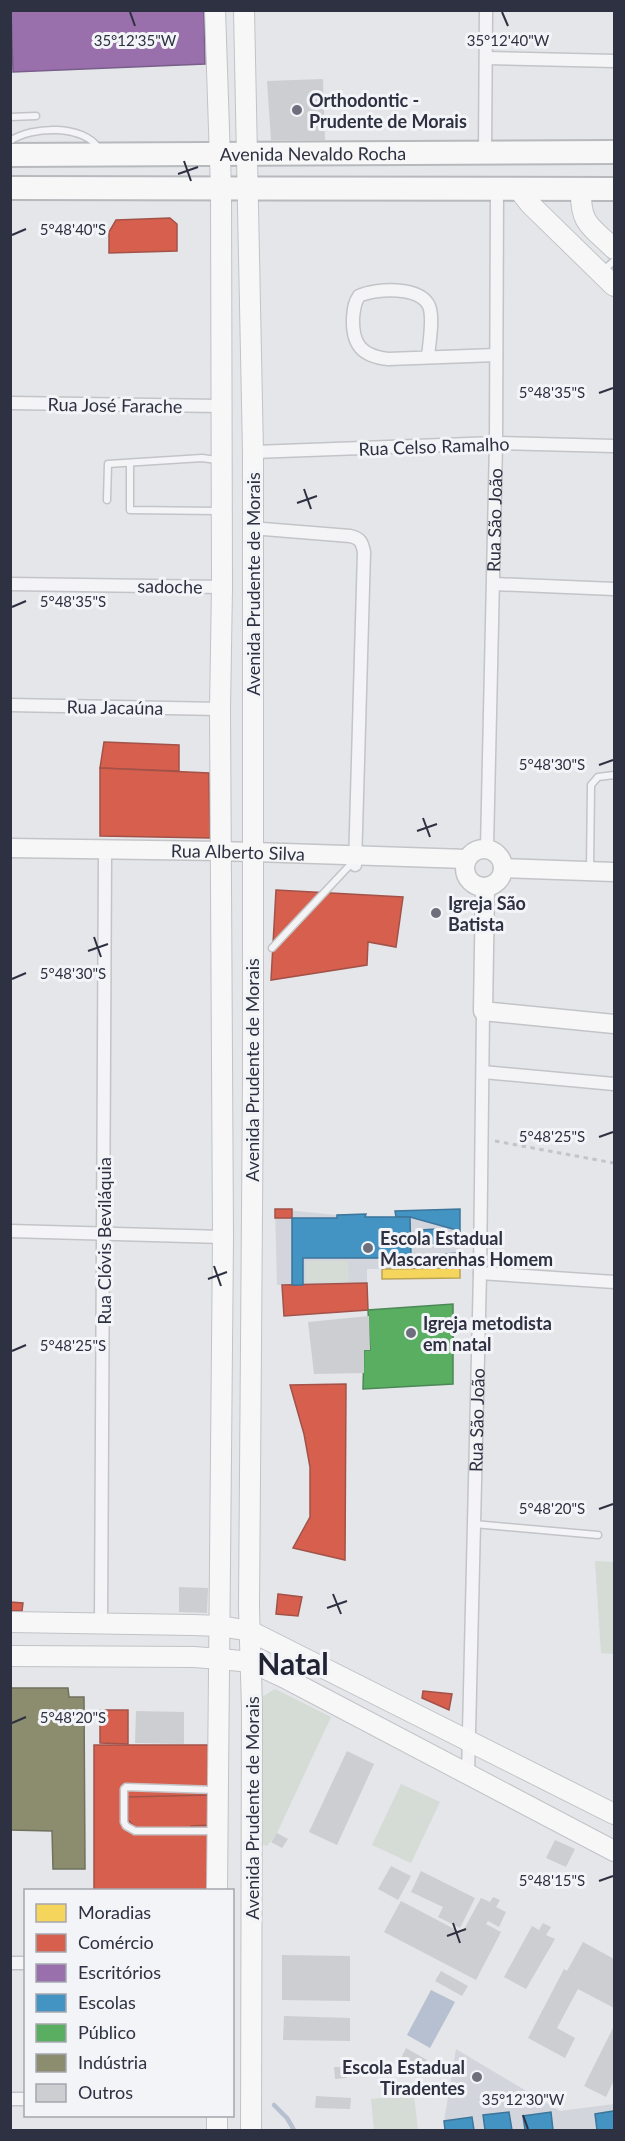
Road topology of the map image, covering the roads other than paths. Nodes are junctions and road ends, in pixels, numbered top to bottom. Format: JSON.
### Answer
{"nodes":[{"id":1,"x":215,"y":10,"type":"edge"},
{"id":2,"x":244,"y":10,"type":"edge"},
{"id":3,"x":486,"y":10,"type":"edge"},
{"id":4,"x":487,"y":58,"type":"junction"},
{"id":5,"x":615,"y":61,"type":"edge"},
{"id":6,"x":36,"y":116,"type":"dead end"},
{"id":7,"x":10,"y":117,"type":"edge"},
{"id":8,"x":10,"y":141,"type":"edge"},
{"id":9,"x":485,"y":152,"type":"junction"},
{"id":10,"x":615,"y":152,"type":"edge"},
{"id":11,"x":219,"y":153,"type":"junction"},
{"id":12,"x":246,"y":153,"type":"junction"},
{"id":13,"x":103,"y":154,"type":"junction"},
{"id":14,"x":10,"y":155,"type":"edge"},
{"id":15,"x":56,"y":180,"type":"dead end"},
{"id":16,"x":211,"y":186,"type":"junction"},
{"id":17,"x":10,"y":188,"type":"edge"},
{"id":18,"x":248,"y":189,"type":"junction"},
{"id":19,"x":615,"y":189,"type":"edge"},
{"id":20,"x":508,"y":190,"type":"junction"},
{"id":21,"x":581,"y":190,"type":"junction"},
{"id":22,"x":615,"y":249,"type":"edge"},
{"id":23,"x":611,"y":274,"type":"edge"},
{"id":24,"x":496,"y":355,"type":"junction"},
{"id":25,"x":428,"y":357,"type":"junction"},
{"id":26,"x":10,"y":403,"type":"edge"},
{"id":27,"x":220,"y":406,"type":"junction"},
{"id":28,"x":496,"y":443,"type":"junction"},
{"id":29,"x":615,"y":446,"type":"edge"},
{"id":30,"x":254,"y":452,"type":"junction"},
{"id":31,"x":221,"y":460,"type":"junction"},
{"id":32,"x":130,"y":463,"type":"junction"},
{"id":33,"x":107,"y":500,"type":"dead end"},
{"id":34,"x":221,"y":512,"type":"junction"},
{"id":35,"x":252,"y":528,"type":"junction"},
{"id":36,"x":10,"y":584,"type":"edge"},
{"id":37,"x":494,"y":584,"type":"junction"},
{"id":38,"x":222,"y":587,"type":"junction"},
{"id":39,"x":615,"y":589,"type":"edge"},
{"id":40,"x":10,"y":705,"type":"edge"},
{"id":41,"x":220,"y":709,"type":"junction"},
{"id":42,"x":615,"y":775,"type":"edge"},
{"id":43,"x":10,"y":848,"type":"edge"},
{"id":44,"x":487,"y":848,"type":"junction"},
{"id":45,"x":221,"y":856,"type":"junction"},
{"id":46,"x":252,"y":857,"type":"junction"},
{"id":47,"x":105,"y":859,"type":"junction"},
{"id":48,"x":10,"y":860,"type":"edge"},
{"id":49,"x":353,"y":862,"type":"junction"},
{"id":50,"x":466,"y":865,"type":"junction"},
{"id":51,"x":503,"y":868,"type":"junction"},
{"id":52,"x":590,"y":871,"type":"junction"},
{"id":53,"x":615,"y":872,"type":"edge"},
{"id":54,"x":485,"y":887,"type":"junction"},
{"id":55,"x":272,"y":948,"type":"dead end"},
{"id":56,"x":483,"y":1011,"type":"junction"},
{"id":57,"x":615,"y":1024,"type":"edge"},
{"id":58,"x":483,"y":1072,"type":"junction"},
{"id":59,"x":615,"y":1084,"type":"edge"},
{"id":60,"x":10,"y":1231,"type":"edge"},
{"id":61,"x":104,"y":1233,"type":"junction"},
{"id":62,"x":223,"y":1237,"type":"junction"},
{"id":63,"x":480,"y":1273,"type":"junction"},
{"id":64,"x":615,"y":1282,"type":"edge"},
{"id":65,"x":474,"y":1524,"type":"junction"},
{"id":66,"x":598,"y":1534,"type":"dead end"},
{"id":67,"x":10,"y":1622,"type":"edge"},
{"id":68,"x":101,"y":1622,"type":"junction"},
{"id":69,"x":220,"y":1626,"type":"junction"},
{"id":70,"x":250,"y":1631,"type":"junction"},
{"id":71,"x":10,"y":1656,"type":"edge"},
{"id":72,"x":220,"y":1659,"type":"junction"},
{"id":73,"x":251,"y":1662,"type":"junction"},
{"id":74,"x":469,"y":1741,"type":"junction"},
{"id":75,"x":468,"y":1774,"type":"junction"},
{"id":76,"x":219,"y":1790,"type":"junction"},
{"id":77,"x":585,"y":1799,"type":"junction"},
{"id":78,"x":615,"y":1814,"type":"edge"},
{"id":79,"x":572,"y":1830,"type":"junction"},
{"id":80,"x":218,"y":1831,"type":"junction"},
{"id":81,"x":615,"y":1851,"type":"edge"},
{"id":82,"x":217,"y":1889,"type":"edge"},
{"id":83,"x":252,"y":2130,"type":"edge"}],
"edges":[{"from":1,"to":11,"type":"main road","name":"Avenida Prudente de Morais"},
{"from":2,"to":12,"type":"main road","name":"Avenida Prudente de Morais"},
{"from":3,"to":4,"type":"street"},
{"from":4,"to":5,"type":"street"},
{"from":4,"to":9,"type":"street"},
{"from":6,"to":7,"type":"lane"},
{"from":8,"to":13,"type":"lane"},
{"from":9,"to":10,"type":"highway","name":"Avenida Nevaldo Rocha"},
{"from":9,"to":12,"type":"highway","name":"Avenida Nevaldo Rocha"},
{"from":11,"to":12,"type":"highway","name":"Avenida Nevaldo Rocha"},
{"from":11,"to":13,"type":"highway","name":"Avenida Nevaldo Rocha"},
{"from":11,"to":16,"type":"main road","name":"Avenida Prudente de Morais"},
{"from":12,"to":18,"type":"main road","name":"Avenida Prudente de Morais"},
{"from":13,"to":14,"type":"highway","name":"Avenida Nevaldo Rocha"},
{"from":15,"to":17,"type":"lane"},
{"from":16,"to":17,"type":"highway","name":"Avenida Nevaldo Rocha"},
{"from":16,"to":18,"type":"highway","name":"Avenida Nevaldo Rocha"},
{"from":16,"to":27,"type":"main road","name":"Avenida Prudente de Morais"},
{"from":18,"to":20,"type":"highway","name":"Avenida Nevaldo Rocha"},
{"from":18,"to":30,"type":"main road","name":"Avenida Prudente de Morais"},
{"from":19,"to":21,"type":"highway","name":"Avenida Nevaldo Rocha"},
{"from":20,"to":21,"type":"highway","name":"Avenida Nevaldo Rocha"},
{"from":20,"to":23,"type":"main road"},
{"from":20,"to":24,"type":"street","name":"Rua São João"},
{"from":21,"to":22,"type":"main road"},
{"from":24,"to":25,"type":"street"},
{"from":24,"to":28,"type":"street","name":"Rua São João"},
{"from":25,"to":25,"type":"street"},
{"from":26,"to":27,"type":"street","name":"Rua José Farache"},
{"from":27,"to":31,"type":"main road","name":"Avenida Prudente de Morais"},
{"from":28,"to":29,"type":"street","name":"Rua Celso Ramalho"},
{"from":28,"to":30,"type":"street","name":"Rua Celso Ramalho"},
{"from":28,"to":37,"type":"street","name":"Rua São João"},
{"from":30,"to":35,"type":"main road","name":"Avenida Prudente de Morais"},
{"from":31,"to":32,"type":"lane"},
{"from":31,"to":34,"type":"main road","name":"Avenida Prudente de Morais"},
{"from":32,"to":33,"type":"lane"},
{"from":32,"to":34,"type":"lane"},
{"from":34,"to":38,"type":"main road","name":"Avenida Prudente de Morais"},
{"from":35,"to":46,"type":"main road","name":"Avenida Prudente de Morais"},
{"from":35,"to":49,"type":"street"},
{"from":36,"to":38,"type":"street","name":"sadoche"},
{"from":37,"to":39,"type":"street"},
{"from":37,"to":44,"type":"street","name":"Rua São João"},
{"from":38,"to":41,"type":"main road","name":"Avenida Prudente de Morais"},
{"from":40,"to":41,"type":"street","name":"Rua Jacaúna"},
{"from":41,"to":45,"type":"main road","name":"Avenida Prudente de Morais"},
{"from":42,"to":52,"type":"lane"},
{"from":43,"to":45,"type":"street","name":"Rua Alberto Silva"},
{"from":44,"to":50,"type":"street"},
{"from":44,"to":51,"type":"street"},
{"from":45,"to":46,"type":"street","name":"Rua Alberto Silva"},
{"from":45,"to":47,"type":"street","name":"Rua Alberto Silva"},
{"from":45,"to":62,"type":"main road","name":"Avenida Prudente de Morais"},
{"from":46,"to":49,"type":"street","name":"Rua Alberto Silva"},
{"from":46,"to":70,"type":"main road","name":"Avenida Prudente de Morais"},
{"from":47,"to":48,"type":"street","name":"Rua Alberto Silva"},
{"from":47,"to":61,"type":"street","name":"Rua Clóvis Beviláquia"},
{"from":49,"to":50,"type":"street","name":"Rua Alberto Silva"},
{"from":49,"to":55,"type":"lane"},
{"from":50,"to":54,"type":"street"},
{"from":51,"to":52,"type":"street"},
{"from":51,"to":54,"type":"street"},
{"from":52,"to":53,"type":"street"},
{"from":54,"to":56,"type":"street","name":"Rua São João"},
{"from":56,"to":57,"type":"street"},
{"from":56,"to":58,"type":"street","name":"Rua São João"},
{"from":58,"to":59,"type":"street"},
{"from":58,"to":63,"type":"street","name":"Rua São João"},
{"from":60,"to":61,"type":"street"},
{"from":61,"to":62,"type":"street"},
{"from":61,"to":68,"type":"street","name":"Rua Clóvis Beviláquia"},
{"from":62,"to":69,"type":"main road","name":"Avenida Prudente de Morais"},
{"from":63,"to":64,"type":"street"},
{"from":63,"to":65,"type":"street","name":"Rua São João"},
{"from":65,"to":66,"type":"lane"},
{"from":65,"to":74,"type":"street","name":"Rua São João"},
{"from":67,"to":68,"type":"main road"},
{"from":68,"to":69,"type":"main road"},
{"from":69,"to":70,"type":"main road"},
{"from":69,"to":72,"type":"main road","name":"Avenida Prudente de Morais"},
{"from":70,"to":73,"type":"main road","name":"Avenida Prudente de Morais"},
{"from":70,"to":74,"type":"main road"},
{"from":71,"to":72,"type":"main road"},
{"from":72,"to":73,"type":"main road"},
{"from":72,"to":76,"type":"main road","name":"Avenida Prudente de Morais"},
{"from":73,"to":75,"type":"main road"},
{"from":73,"to":83,"type":"main road","name":"Avenida Prudente de Morais"},
{"from":74,"to":75,"type":"street","name":"Rua São João"},
{"from":74,"to":77,"type":"main road"},
{"from":75,"to":79,"type":"main road"},
{"from":76,"to":80,"type":"main road","name":"Avenida Prudente de Morais"},
{"from":76,"to":80,"type":"lane"},
{"from":77,"to":78,"type":"main road"},
{"from":77,"to":79,"type":"main road"},
{"from":79,"to":81,"type":"main road"},
{"from":80,"to":82,"type":"main road","name":"Avenida Prudente de Morais"}]}
